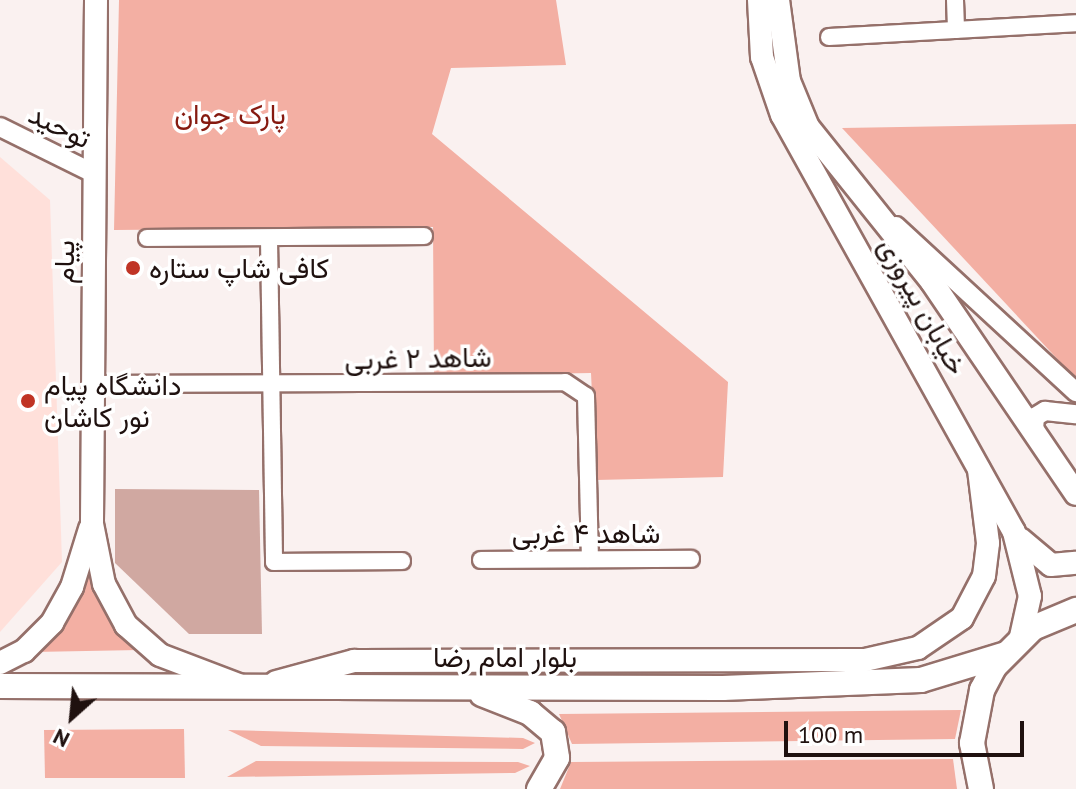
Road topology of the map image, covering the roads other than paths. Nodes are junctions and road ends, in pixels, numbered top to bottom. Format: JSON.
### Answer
{"nodes":[{"id":1,"x":96,"y":0,"type":"edge"},
{"id":2,"x":759,"y":0,"type":"edge"},
{"id":3,"x":778,"y":0,"type":"edge"},
{"id":4,"x":955,"y":0,"type":"edge"},
{"id":5,"x":1076,"y":23,"type":"edge"},
{"id":6,"x":956,"y":30,"type":"junction"},
{"id":7,"x":829,"y":37,"type":"dead end"},
{"id":8,"x":0,"y":127,"type":"edge"},
{"id":9,"x":95,"y":174,"type":"junction"},
{"id":10,"x":874,"y":205,"type":"junction"},
{"id":11,"x":424,"y":236,"type":"dead end"},
{"id":12,"x":147,"y":238,"type":"dead end"},
{"id":13,"x":269,"y":239,"type":"junction"},
{"id":14,"x":93,"y":384,"type":"junction"},
{"id":15,"x":271,"y":385,"type":"junction"},
{"id":16,"x":1076,"y":392,"type":"edge"},
{"id":17,"x":1076,"y":414,"type":"edge"},
{"id":18,"x":1034,"y":430,"type":"junction"},
{"id":19,"x":979,"y":470,"type":"junction"},
{"id":20,"x":1076,"y":494,"type":"edge"},
{"id":21,"x":92,"y":524,"type":"junction"},
{"id":22,"x":1014,"y":532,"type":"junction"},
{"id":23,"x":590,"y":559,"type":"junction"},
{"id":24,"x":691,"y":559,"type":"dead end"},
{"id":25,"x":481,"y":560,"type":"dead end"},
{"id":26,"x":402,"y":561,"type":"dead end"},
{"id":27,"x":1076,"y":563,"type":"edge"},
{"id":28,"x":1076,"y":610,"type":"edge"},
{"id":29,"x":1013,"y":647,"type":"junction"},
{"id":30,"x":779,"y":661,"type":"junction"},
{"id":31,"x":0,"y":663,"type":"edge"},
{"id":32,"x":252,"y":685,"type":"junction"},
{"id":33,"x":0,"y":686,"type":"edge"},
{"id":34,"x":467,"y":688,"type":"junction"},
{"id":35,"x":723,"y":688,"type":"junction"},
{"id":36,"x":539,"y":789,"type":"edge"},
{"id":37,"x":981,"y":789,"type":"edge"}],
"edges":[{"from":1,"to":9,"type":"main road","name":"پیام"},
{"from":2,"to":19,"type":"main road","name":"خیابان پیروزی"},
{"from":3,"to":10,"type":"main road","name":"خیابان پیروزی"},
{"from":4,"to":6,"type":"street"},
{"from":5,"to":6,"type":"street"},
{"from":6,"to":7,"type":"street"},
{"from":8,"to":9,"type":"street","name":"توحید"},
{"from":9,"to":14,"type":"main road","name":"پیام"},
{"from":10,"to":16,"type":"street"},
{"from":10,"to":18,"type":"main road","name":"خیابان پیروزی"},
{"from":11,"to":13,"type":"street"},
{"from":12,"to":13,"type":"street"},
{"from":13,"to":15,"type":"street"},
{"from":14,"to":15,"type":"street","name":"شاهد ۲ غربی"},
{"from":14,"to":21,"type":"main road","name":"پیام"},
{"from":15,"to":23,"type":"street","name":"شاهد ۲ غربی"},
{"from":15,"to":26,"type":"street"},
{"from":17,"to":18,"type":"street"},
{"from":18,"to":20,"type":"main road","name":"خیابان پیروزی"},
{"from":19,"to":22,"type":"main road","name":"خیابان پیروزی"},
{"from":19,"to":30,"type":"main road"},
{"from":21,"to":31,"type":"main road"},
{"from":21,"to":32,"type":"main road"},
{"from":22,"to":27,"type":"main road"},
{"from":22,"to":29,"type":"main road","name":"خیابان پیروزی"},
{"from":23,"to":24,"type":"street","name":"شاهد ۴ غربی"},
{"from":23,"to":25,"type":"street","name":"شاهد ۴ غربی"},
{"from":28,"to":29,"type":"main road"},
{"from":29,"to":35,"type":"main road","name":"بلوار امام رضا"},
{"from":29,"to":37,"type":"main road"},
{"from":30,"to":32,"type":"main road"},
{"from":30,"to":35,"type":"main road"},
{"from":32,"to":33,"type":"main road","name":"بلوار امام رضا"},
{"from":32,"to":34,"type":"main road","name":"بلوار امام رضا"},
{"from":34,"to":35,"type":"main road","name":"بلوار امام رضا"},
{"from":34,"to":36,"type":"main road"}]}
